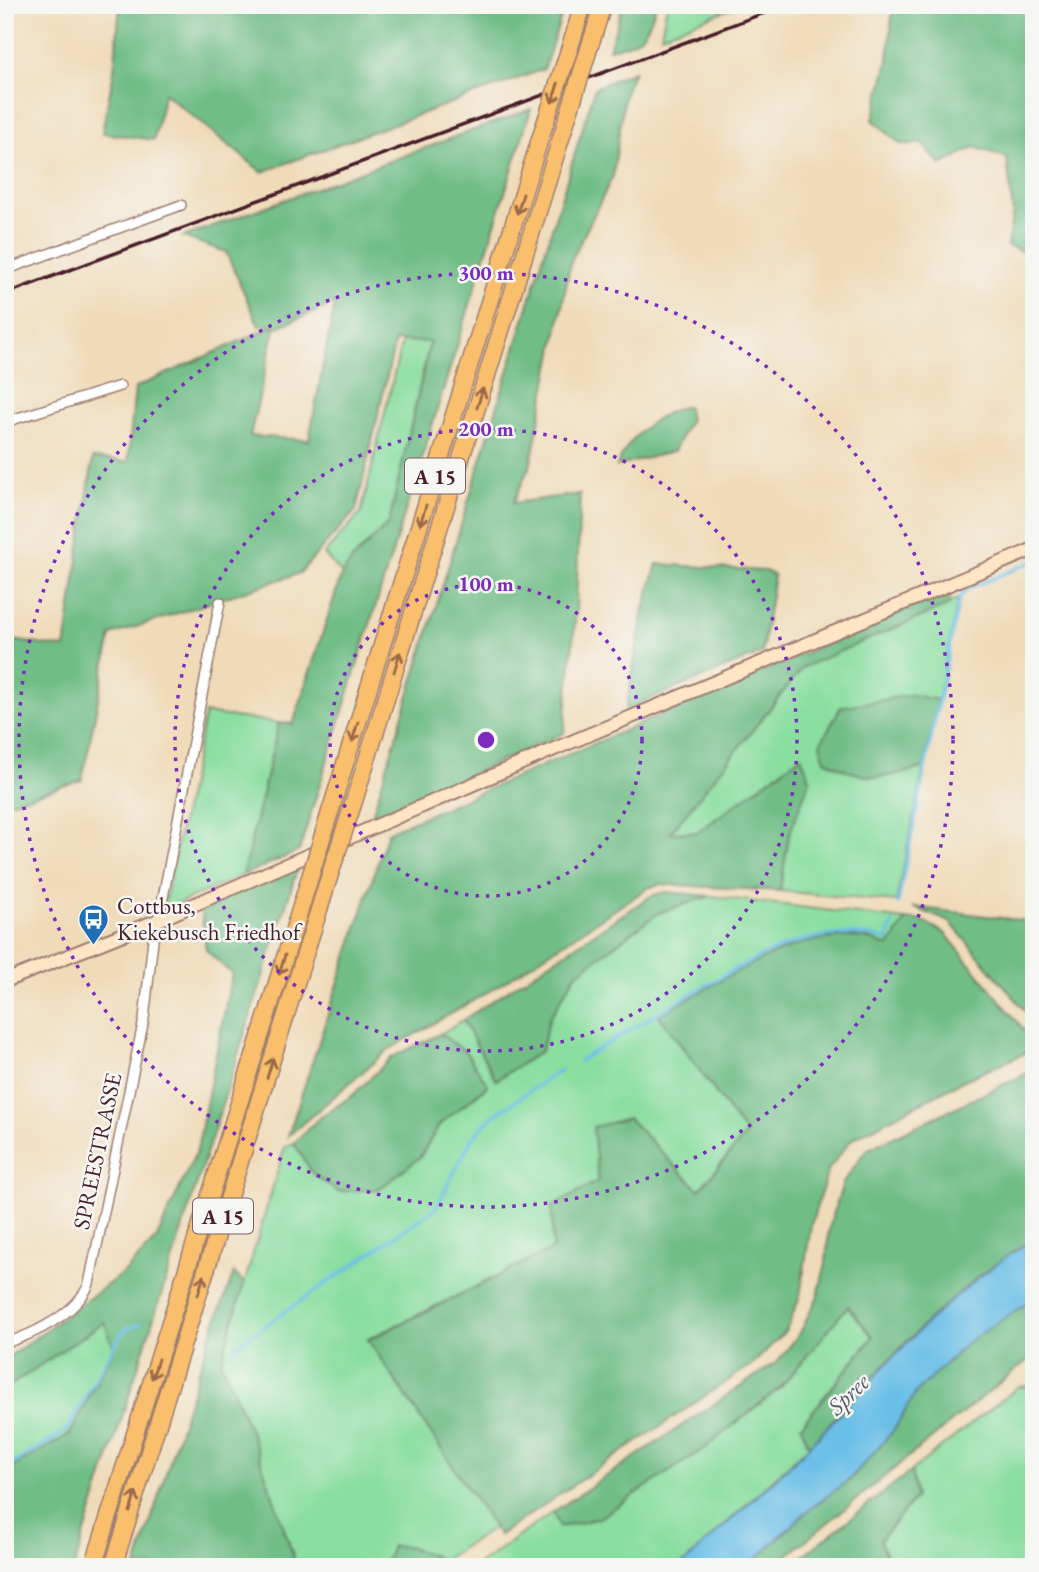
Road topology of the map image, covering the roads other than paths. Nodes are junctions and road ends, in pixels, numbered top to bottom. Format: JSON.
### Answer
{"nodes":[{"id":1,"x":583,"y":5,"type":"edge"},
{"id":2,"x":603,"y":5,"type":"edge"},
{"id":3,"x":181,"y":205,"type":"dead end"},
{"id":4,"x":5,"y":270,"type":"edge"},
{"id":5,"x":120,"y":386,"type":"dead end"},
{"id":6,"x":5,"y":422,"type":"edge"},
{"id":7,"x":1034,"y":549,"type":"edge"},
{"id":8,"x":220,"y":602,"type":"dead end"},
{"id":9,"x":156,"y":921,"type":"junction"},
{"id":10,"x":5,"y":981,"type":"edge"},
{"id":11,"x":5,"y":1343,"type":"edge"},
{"id":12,"x":93,"y":1567,"type":"edge"},
{"id":13,"x":113,"y":1567,"type":"edge"}],
"edges":[{"from":1,"to":12,"type":"highway","number":"A 15","one_way":true,"bridge":true},
{"from":13,"to":2,"type":"highway","number":"A 15","one_way":true,"bridge":true},
{"from":3,"to":4,"type":"street"},
{"from":5,"to":6,"type":"street"},
{"from":7,"to":9,"type":"street"},
{"from":8,"to":9,"type":"street","name":"SPREESTRASSE"},
{"from":9,"to":10,"type":"street"},
{"from":9,"to":11,"type":"street","name":"SPREESTRASSE"}]}
